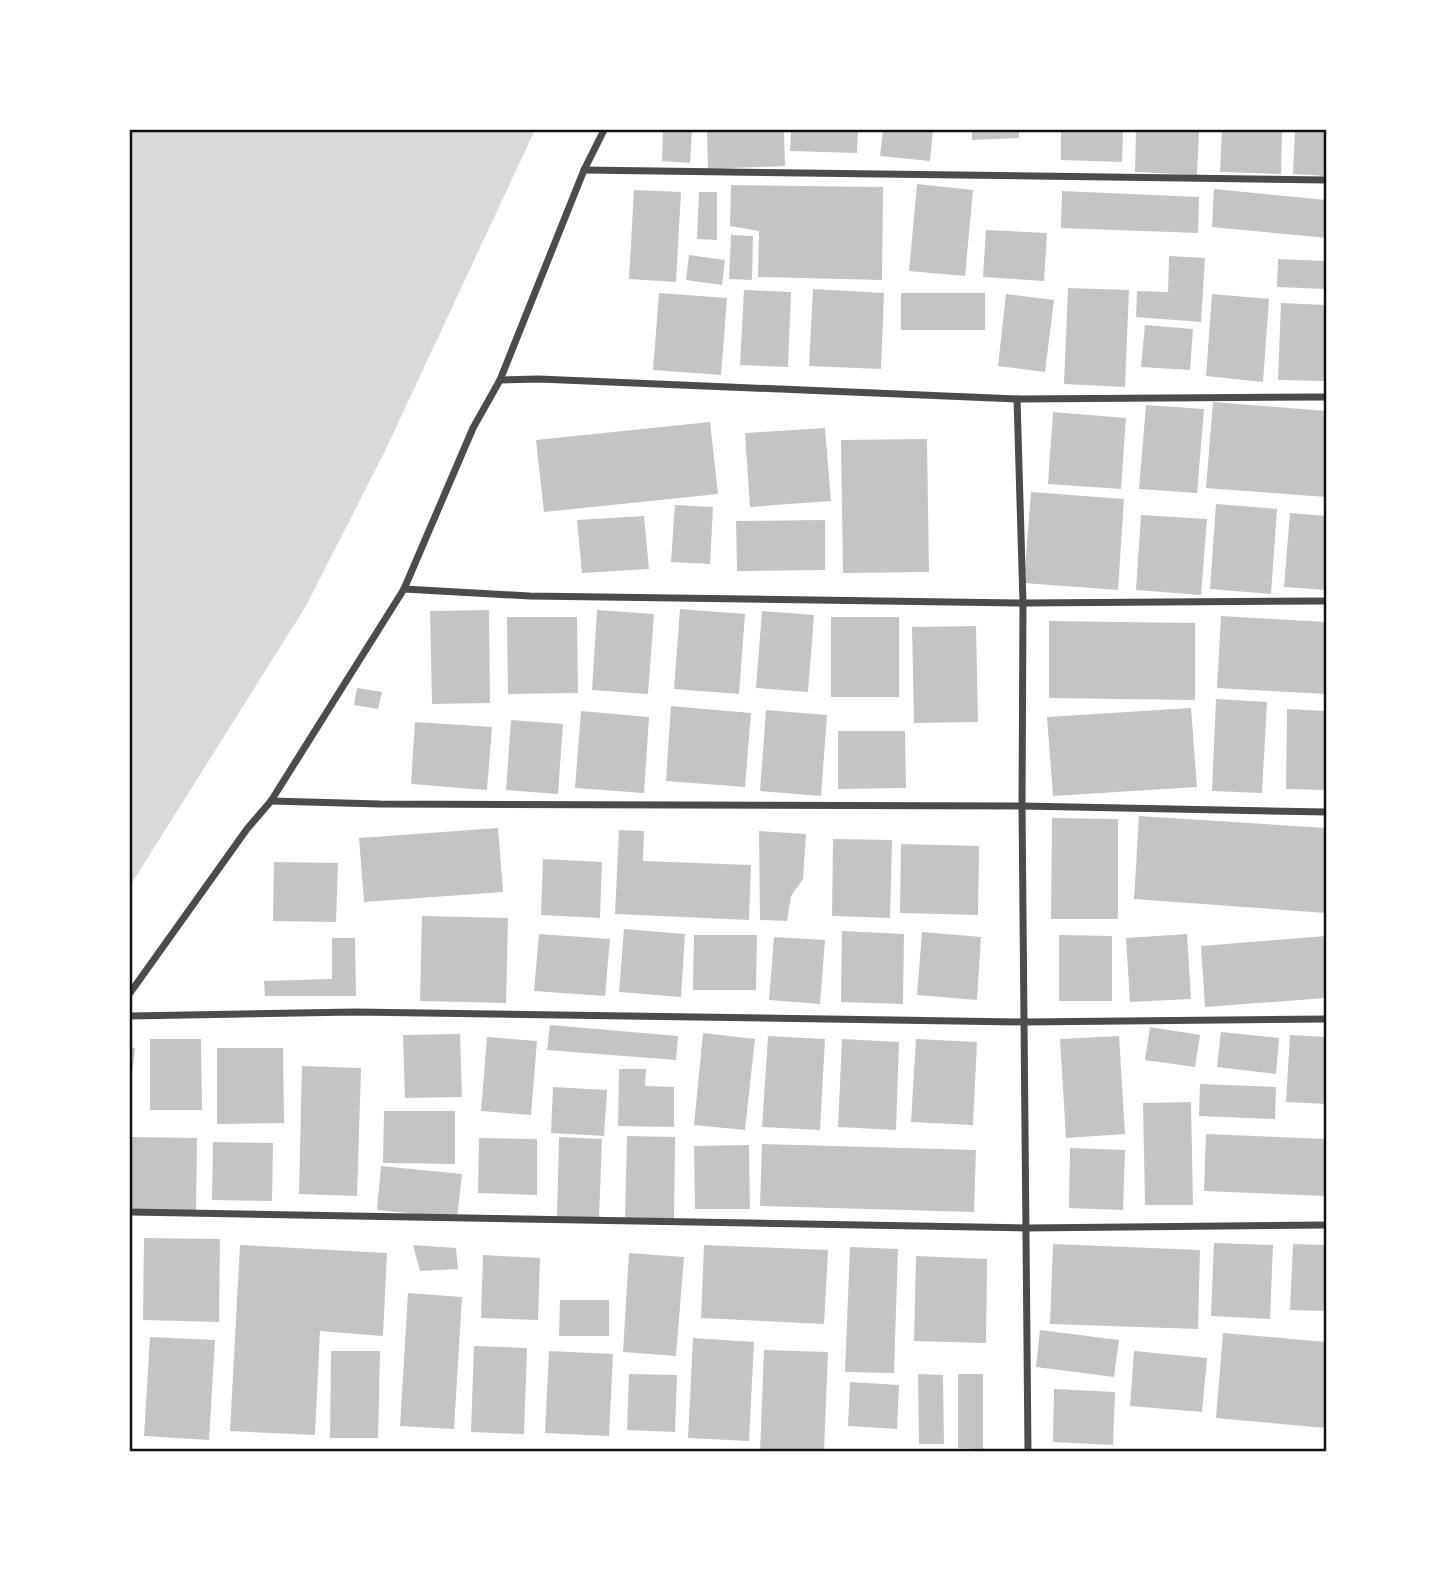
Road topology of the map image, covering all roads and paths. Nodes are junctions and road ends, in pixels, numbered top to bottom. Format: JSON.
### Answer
{"nodes":[{"id":1,"x":604,"y":130,"type":"edge"},
{"id":2,"x":584,"y":170,"type":"junction"},
{"id":3,"x":1326,"y":180,"type":"edge"},
{"id":4,"x":500,"y":380,"type":"junction"},
{"id":5,"x":1326,"y":397,"type":"edge"},
{"id":6,"x":1017,"y":399,"type":"junction"},
{"id":7,"x":404,"y":589,"type":"junction"},
{"id":8,"x":1326,"y":601,"type":"edge"},
{"id":9,"x":1023,"y":603,"type":"junction"},
{"id":10,"x":271,"y":801,"type":"junction"},
{"id":11,"x":1022,"y":806,"type":"junction"},
{"id":12,"x":1326,"y":812,"type":"edge"},
{"id":13,"x":130,"y":993,"type":"edge"},
{"id":14,"x":130,"y":1016,"type":"edge"},
{"id":15,"x":1326,"y":1018,"type":"edge"},
{"id":16,"x":1025,"y":1022,"type":"junction"},
{"id":17,"x":130,"y":1212,"type":"edge"},
{"id":18,"x":1326,"y":1225,"type":"edge"},
{"id":19,"x":1027,"y":1227,"type":"junction"},
{"id":20,"x":1028,"y":1451,"type":"edge"}],
"edges":[{"from":1,"to":2,"type":"street"},
{"from":2,"to":3,"type":"street"},
{"from":2,"to":4,"type":"street"},
{"from":4,"to":6,"type":"street"},
{"from":4,"to":7,"type":"street"},
{"from":5,"to":6,"type":"street"},
{"from":6,"to":9,"type":"street"},
{"from":7,"to":9,"type":"street"},
{"from":7,"to":10,"type":"street"},
{"from":8,"to":9,"type":"street"},
{"from":9,"to":11,"type":"street"},
{"from":10,"to":11,"type":"street"},
{"from":10,"to":13,"type":"street"},
{"from":11,"to":12,"type":"street"},
{"from":11,"to":16,"type":"street"},
{"from":14,"to":16,"type":"street"},
{"from":15,"to":16,"type":"street"},
{"from":16,"to":19,"type":"street"},
{"from":17,"to":19,"type":"street"},
{"from":18,"to":19,"type":"street"},
{"from":19,"to":20,"type":"street"}]}
